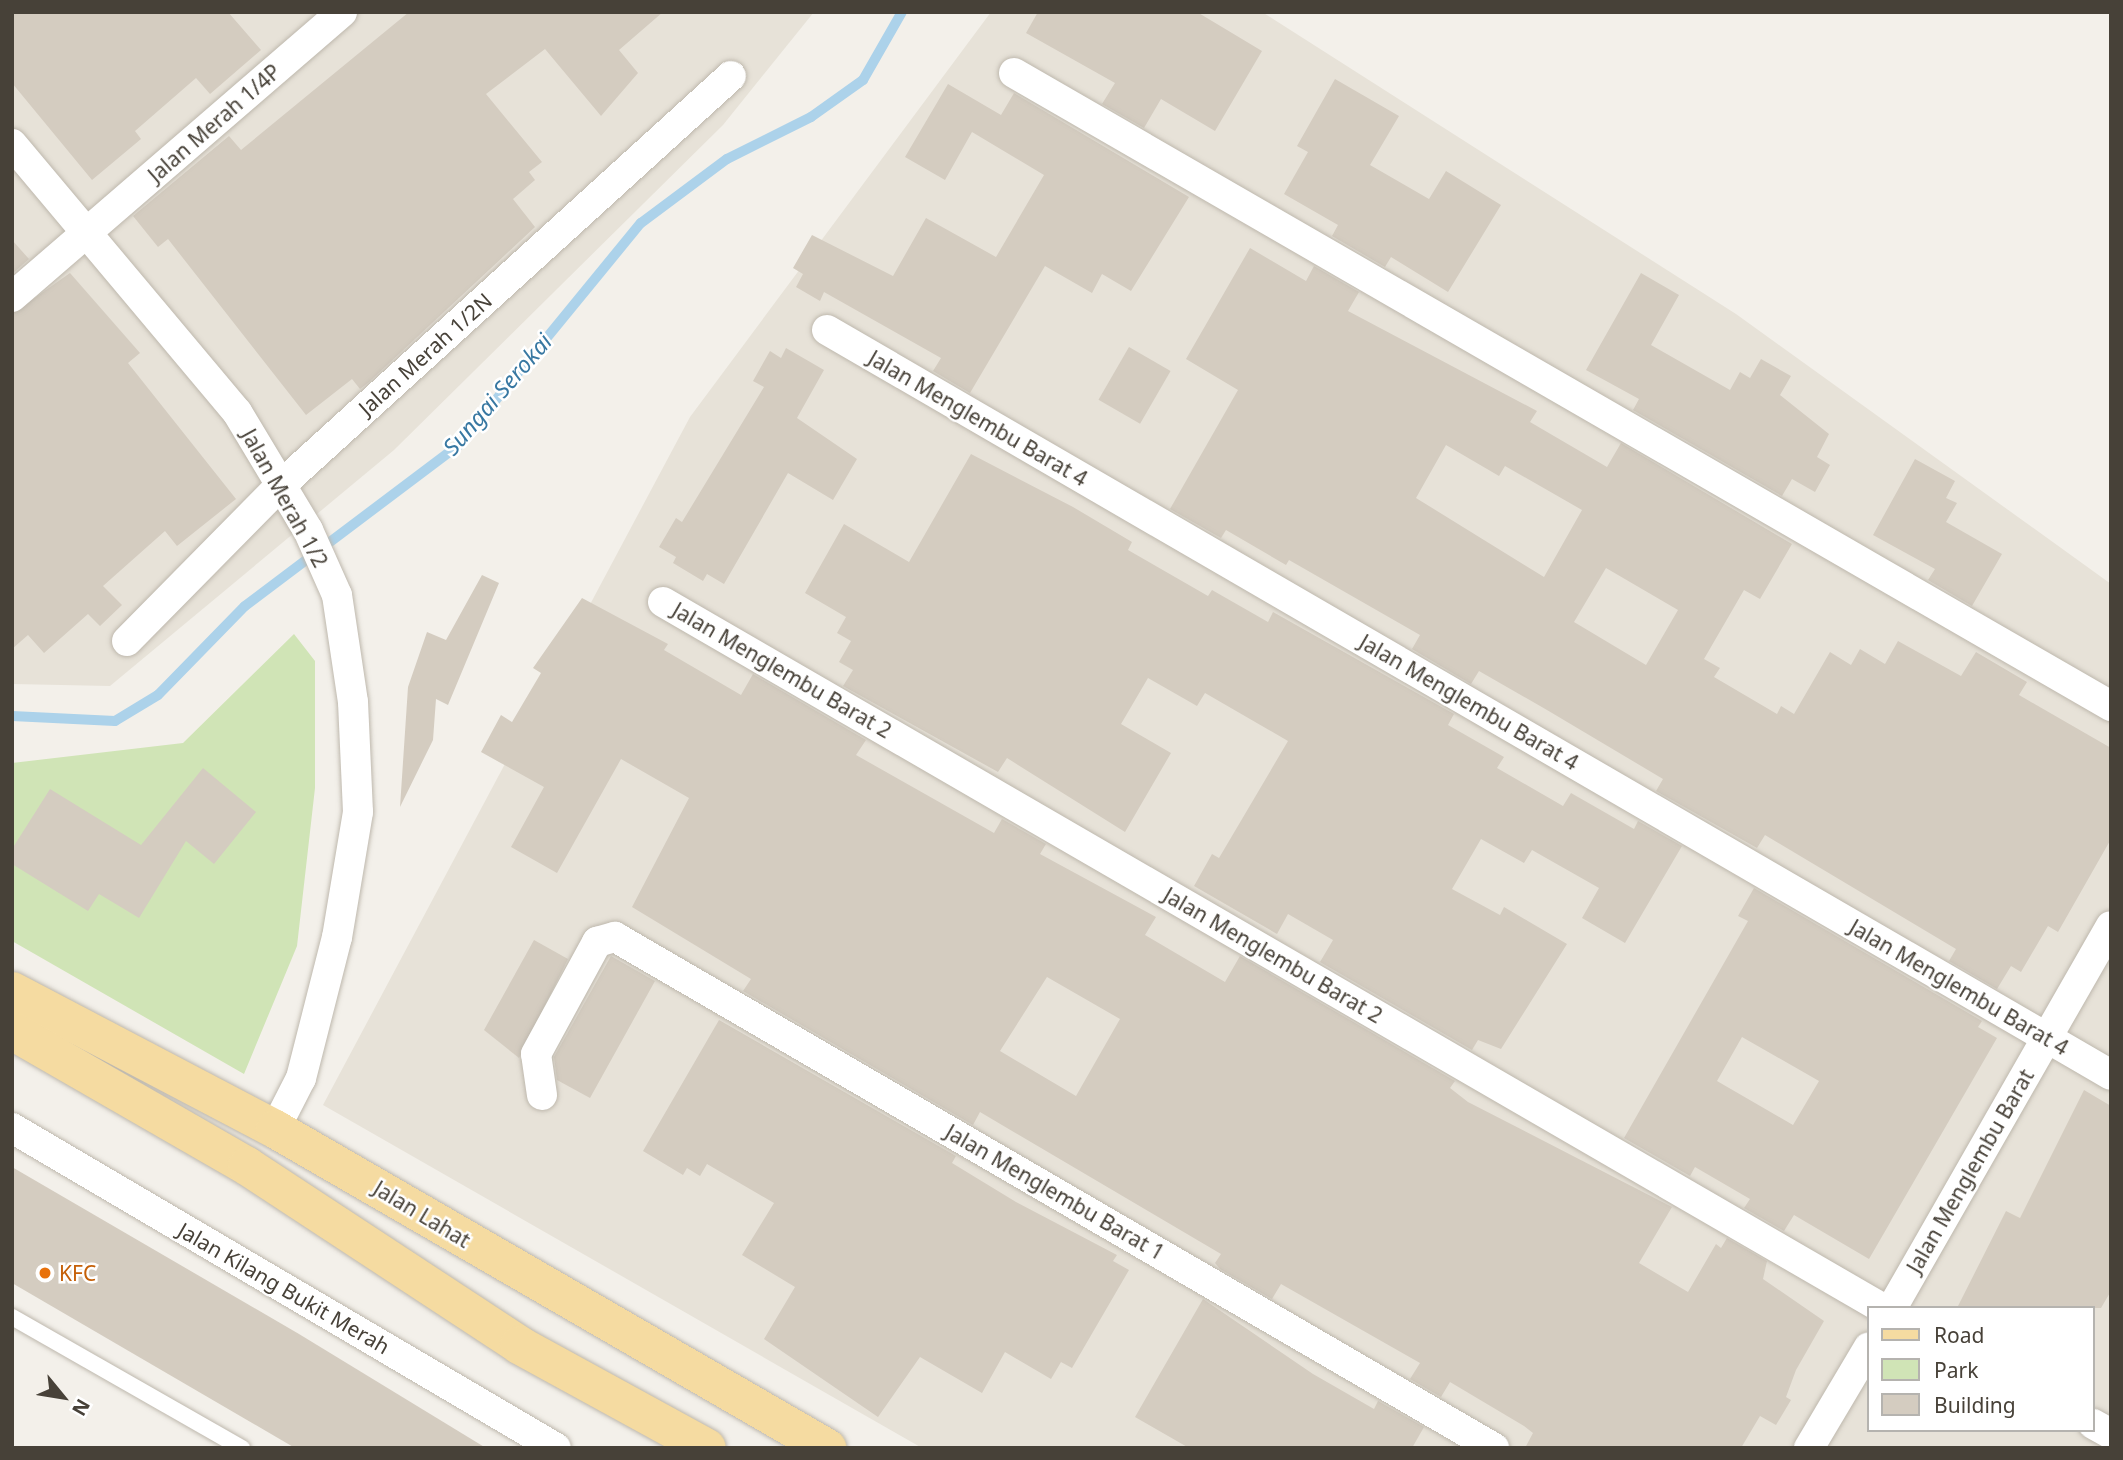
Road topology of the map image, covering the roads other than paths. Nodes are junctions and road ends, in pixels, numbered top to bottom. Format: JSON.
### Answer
{"nodes":[{"id":1,"x":342,"y":12,"type":"edge"},
{"id":2,"x":1014,"y":73,"type":"dead end"},
{"id":3,"x":731,"y":76,"type":"dead end"},
{"id":4,"x":12,"y":145,"type":"edge"},
{"id":5,"x":86,"y":234,"type":"junction"},
{"id":6,"x":12,"y":297,"type":"edge"},
{"id":7,"x":827,"y":330,"type":"dead end"},
{"id":8,"x":281,"y":485,"type":"junction"},
{"id":9,"x":663,"y":602,"type":"dead end"},
{"id":10,"x":127,"y":641,"type":"dead end"},
{"id":11,"x":2111,"y":706,"type":"edge"},
{"id":12,"x":2111,"y":926,"type":"edge"},
{"id":13,"x":12,"y":991,"type":"edge"},
{"id":14,"x":12,"y":1028,"type":"edge"},
{"id":15,"x":2045,"y":1038,"type":"junction"},
{"id":16,"x":2111,"y":1075,"type":"edge"},
{"id":17,"x":542,"y":1095,"type":"dead end"},
{"id":18,"x":12,"y":1128,"type":"edge"},
{"id":19,"x":275,"y":1129,"type":"junction"},
{"id":20,"x":537,"y":1284,"type":"junction"},
{"id":21,"x":1879,"y":1306,"type":"edge"},
{"id":22,"x":1893,"y":1306,"type":"edge"},
{"id":23,"x":12,"y":1317,"type":"edge"},
{"id":24,"x":519,"y":1345,"type":"junction"},
{"id":25,"x":1868,"y":1349,"type":"edge"},
{"id":26,"x":2095,"y":1425,"type":"edge"},
{"id":27,"x":2111,"y":1434,"type":"edge"},
{"id":28,"x":699,"y":1445,"type":"edge"},
{"id":29,"x":242,"y":1448,"type":"edge"},
{"id":30,"x":556,"y":1448,"type":"edge"},
{"id":31,"x":774,"y":1448,"type":"edge"},
{"id":32,"x":827,"y":1448,"type":"edge"},
{"id":33,"x":1494,"y":1448,"type":"edge"},
{"id":34,"x":1809,"y":1448,"type":"edge"}],
"edges":[{"from":1,"to":5,"type":"street","name":"Jalan Merah 1/4P"},
{"from":2,"to":11,"type":"street"},
{"from":3,"to":8,"type":"street","name":"Jalan Merah 1/2N"},
{"from":4,"to":5,"type":"street","name":"Jalan Merah 1/2"},
{"from":5,"to":6,"type":"street","name":"Jalan Merah 1/4P"},
{"from":5,"to":8,"type":"street","name":"Jalan Merah 1/2"},
{"from":7,"to":15,"type":"street","name":"Jalan Menglembu Barat 4"},
{"from":8,"to":10,"type":"street","name":"Jalan Merah 1/2N"},
{"from":8,"to":19,"type":"street","name":"Jalan Merah 1/2"},
{"from":9,"to":21,"type":"street","name":"Jalan Menglembu Barat 2"},
{"from":12,"to":15,"type":"street","name":"Jalan Menglembu Barat"},
{"from":13,"to":19,"type":"main road","name":"Jalan Lahat"},
{"from":14,"to":19,"type":"main road"},
{"from":14,"to":24,"type":"main road"},
{"from":15,"to":16,"type":"street","name":"Jalan Menglembu Barat 4"},
{"from":15,"to":22,"type":"street","name":"Jalan Menglembu Barat"},
{"from":17,"to":33,"type":"street","name":"Jalan Menglembu Barat 1"},
{"from":18,"to":30,"type":"street","name":"Jalan Kilang Bukit Merah"},
{"from":19,"to":20,"type":"main road","name":"Jalan Lahat"},
{"from":19,"to":24,"type":"main road"},
{"from":20,"to":31,"type":"main road"},
{"from":20,"to":32,"type":"main road","name":"Jalan Lahat"},
{"from":23,"to":29,"type":"lane"},
{"from":24,"to":28,"type":"main road"},
{"from":25,"to":34,"type":"street"},
{"from":26,"to":27,"type":"street"}]}
